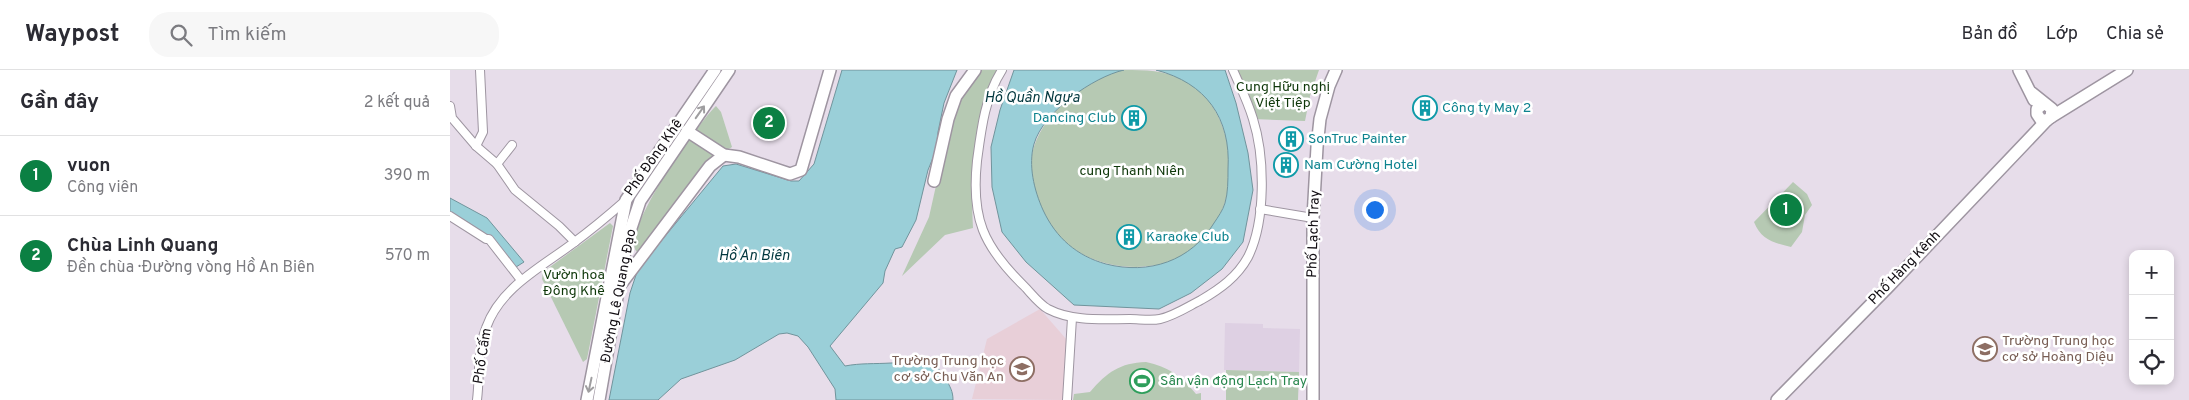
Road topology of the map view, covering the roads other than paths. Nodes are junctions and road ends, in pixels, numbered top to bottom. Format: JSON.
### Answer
{"nodes":[{"id":1,"x":480,"y":70,"type":"edge"},
{"id":2,"x":830,"y":70,"type":"edge"},
{"id":3,"x":975,"y":70,"type":"edge"},
{"id":4,"x":1002,"y":70,"type":"edge"},
{"id":5,"x":1234,"y":70,"type":"edge"},
{"id":6,"x":1336,"y":70,"type":"edge"},
{"id":7,"x":2019,"y":70,"type":"edge"},
{"id":8,"x":2127,"y":70,"type":"edge"},
{"id":9,"x":721,"y":72,"type":"edge"},
{"id":10,"x":450,"y":106,"type":"edge"},
{"id":11,"x":2047,"y":112,"type":"junction"},
{"id":12,"x":687,"y":131,"type":"junction"},
{"id":13,"x":512,"y":145,"type":"dead end"},
{"id":14,"x":476,"y":146,"type":"junction"},
{"id":15,"x":724,"y":155,"type":"junction"},
{"id":16,"x":497,"y":164,"type":"junction"},
{"id":17,"x":934,"y":181,"type":"dead end"},
{"id":18,"x":626,"y":200,"type":"junction"},
{"id":19,"x":640,"y":201,"type":"junction"},
{"id":20,"x":1260,"y":209,"type":"junction"},
{"id":21,"x":450,"y":211,"type":"edge"},
{"id":22,"x":450,"y":216,"type":"edge"},
{"id":23,"x":1313,"y":218,"type":"junction"},
{"id":24,"x":489,"y":239,"type":"junction"},
{"id":25,"x":575,"y":242,"type":"junction"},
{"id":26,"x":534,"y":272,"type":"joint"},
{"id":27,"x":522,"y":280,"type":"junction"},
{"id":28,"x":619,"y":288,"type":"junction"},
{"id":29,"x":608,"y":302,"type":"junction"},
{"id":30,"x":1072,"y":318,"type":"junction"},
{"id":31,"x":477,"y":400,"type":"edge"},
{"id":32,"x":587,"y":400,"type":"edge"},
{"id":33,"x":599,"y":400,"type":"edge"},
{"id":34,"x":1067,"y":400,"type":"edge"},
{"id":35,"x":1313,"y":400,"type":"edge"},
{"id":36,"x":1777,"y":400,"type":"edge"}],
"edges":[{"from":1,"to":14,"type":"street"},
{"from":2,"to":15,"type":"street"},
{"from":3,"to":17,"type":"street"},
{"from":4,"to":30,"type":"street"},
{"from":5,"to":20,"type":"street"},
{"from":6,"to":23,"type":"street","name":"Phố Lạch Tray"},
{"from":7,"to":11,"type":"street"},
{"from":8,"to":11,"type":"street"},
{"from":12,"to":9,"type":"street","name":"Đường Lê Quang Đạo","one_way":true},
{"from":9,"to":18,"type":"street","name":"Phố Đông Khê"},
{"from":10,"to":14,"type":"street"},
{"from":11,"to":36,"type":"street","name":"Phố Hàng Kênh"},
{"from":12,"to":15,"type":"street"},
{"from":12,"to":19,"type":"street","name":"Đường Lê Quang Đạo"},
{"from":13,"to":16,"type":"street"},
{"from":14,"to":16,"type":"street"},
{"from":15,"to":28,"type":"street"},
{"from":16,"to":25,"type":"street"},
{"from":18,"to":19,"type":"street"},
{"from":18,"to":25,"type":"street","name":"Phố Đông Khê"},
{"from":18,"to":29,"type":"street","name":"Đường Lê Quang Đạo"},
{"from":19,"to":28,"type":"street","name":"Đường Lê Quang Đạo"},
{"from":20,"to":23,"type":"street"},
{"from":20,"to":30,"type":"street"},
{"from":21,"to":24,"type":"street"},
{"from":22,"to":24,"type":"street"},
{"from":23,"to":35,"type":"street","name":"Phố Lạch Tray"},
{"from":24,"to":27,"type":"street"},
{"from":25,"to":26,"type":"street","name":"Phố Đông Khê"},
{"from":26,"to":27,"type":"street","name":"Phố Cấm"},
{"from":27,"to":31,"type":"street","name":"Phố Cấm"},
{"from":28,"to":29,"type":"street"},
{"from":28,"to":33,"type":"street","name":"Đường Lê Quang Đạo"},
{"from":29,"to":32,"type":"street","name":"Đường Lê Quang Đạo","one_way":true},
{"from":30,"to":34,"type":"street"}]}
